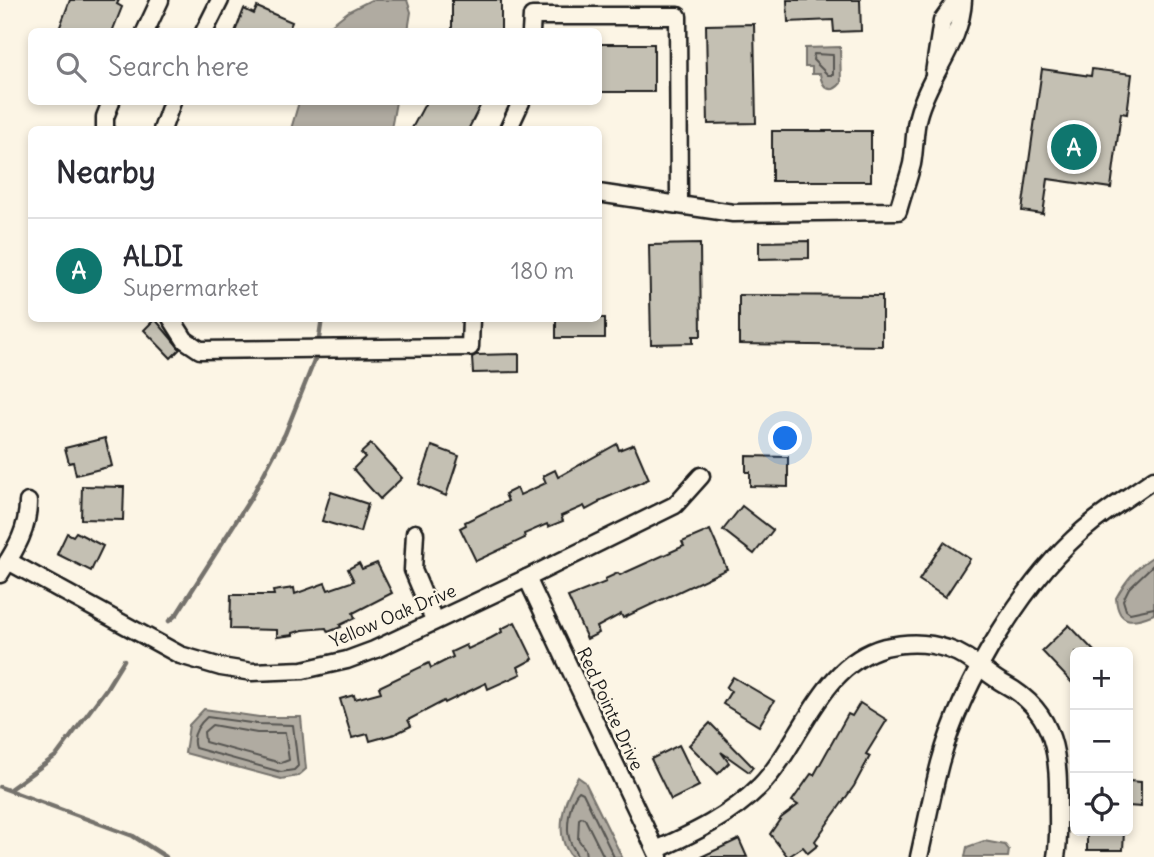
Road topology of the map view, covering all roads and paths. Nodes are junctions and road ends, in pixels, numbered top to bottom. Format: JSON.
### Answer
{"nodes":[{"id":1,"x":160,"y":0,"type":"edge"},
{"id":2,"x":220,"y":0,"type":"edge"},
{"id":3,"x":957,"y":0,"type":"edge"},
{"id":4,"x":963,"y":0,"type":"edge"},
{"id":5,"x":678,"y":8,"type":"edge"},
{"id":6,"x":531,"y":16,"type":"edge"},
{"id":7,"x":147,"y":28,"type":"edge"},
{"id":8,"x":206,"y":28,"type":"edge"},
{"id":9,"x":933,"y":77,"type":"junction"},
{"id":10,"x":110,"y":105,"type":"edge"},
{"id":11,"x":171,"y":105,"type":"edge"},
{"id":12,"x":520,"y":105,"type":"edge"},
{"id":13,"x":105,"y":126,"type":"edge"},
{"id":14,"x":163,"y":126,"type":"edge"},
{"id":15,"x":510,"y":126,"type":"edge"},
{"id":16,"x":602,"y":193,"type":"edge"},
{"id":17,"x":679,"y":203,"type":"junction"},
{"id":18,"x":174,"y":322,"type":"edge"},
{"id":19,"x":471,"y":322,"type":"edge"},
{"id":20,"x":701,"y":476,"type":"dead end"},
{"id":21,"x":1154,"y":479,"type":"edge"},
{"id":22,"x":28,"y":502,"type":"dead end"},
{"id":23,"x":415,"y":534,"type":"dead end"},
{"id":24,"x":4,"y":567,"type":"edge"},
{"id":25,"x":527,"y":578,"type":"junction"},
{"id":26,"x":434,"y":620,"type":"junction"},
{"id":27,"x":981,"y":666,"type":"junction"},
{"id":28,"x":657,"y":853,"type":"edge"},
{"id":29,"x":919,"y":857,"type":"edge"},
{"id":30,"x":1056,"y":857,"type":"edge"}],
"edges":[{"from":1,"to":7,"type":"street"},
{"from":2,"to":8,"type":"street"},
{"from":3,"to":9,"type":"street"},
{"from":4,"to":9,"type":"street"},
{"from":5,"to":6,"type":"street"},
{"from":5,"to":17,"type":"street"},
{"from":9,"to":17,"type":"street"},
{"from":10,"to":13,"type":"street"},
{"from":11,"to":14,"type":"street"},
{"from":12,"to":15,"type":"street"},
{"from":16,"to":17,"type":"street"},
{"from":18,"to":19,"type":"street"},
{"from":20,"to":25,"type":"street","name":"Yellow Oak Drive"},
{"from":21,"to":27,"type":"street"},
{"from":22,"to":24,"type":"street"},
{"from":23,"to":26,"type":"street"},
{"from":24,"to":26,"type":"street","name":"Yellow Oak Drive"},
{"from":25,"to":26,"type":"street","name":"Yellow Oak Drive"},
{"from":25,"to":28,"type":"street","name":"Red Pointe Drive"},
{"from":27,"to":28,"type":"street"},
{"from":27,"to":29,"type":"street"},
{"from":27,"to":30,"type":"street"}]}
